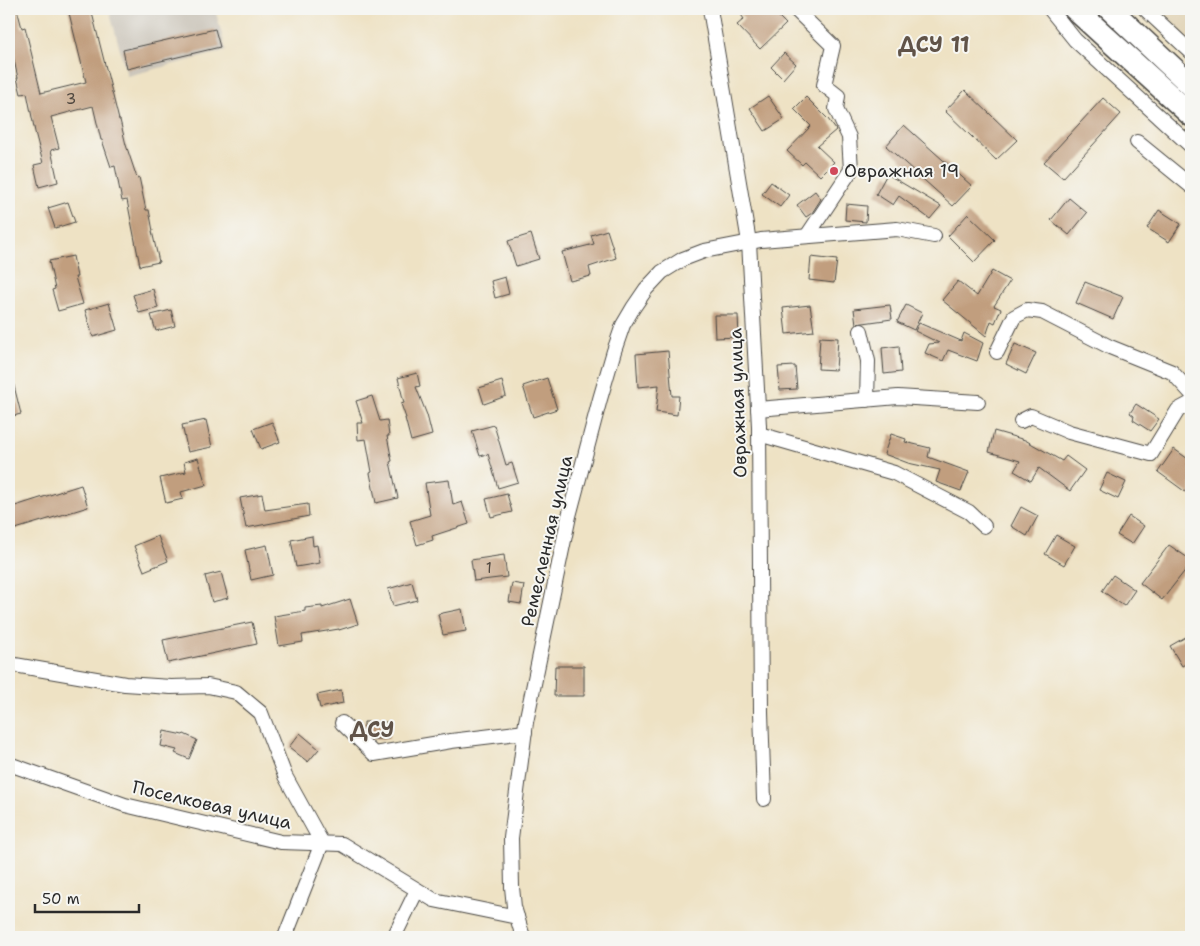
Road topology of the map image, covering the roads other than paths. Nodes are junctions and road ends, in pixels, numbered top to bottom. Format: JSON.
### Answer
{"nodes":[{"id":1,"x":710,"y":9,"type":"edge"},
{"id":2,"x":795,"y":9,"type":"edge"},
{"id":3,"x":1050,"y":9,"type":"edge"},
{"id":4,"x":1075,"y":9,"type":"edge"},
{"id":5,"x":1110,"y":9,"type":"edge"},
{"id":6,"x":1145,"y":9,"type":"edge"},
{"id":7,"x":1191,"y":52,"type":"edge"},
{"id":8,"x":1191,"y":85,"type":"edge"},
{"id":9,"x":1191,"y":115,"type":"edge"},
{"id":10,"x":1137,"y":142,"type":"dead end"},
{"id":11,"x":1191,"y":146,"type":"edge"},
{"id":12,"x":1191,"y":186,"type":"edge"},
{"id":13,"x":807,"y":236,"type":"junction"},
{"id":14,"x":934,"y":236,"type":"dead end"},
{"id":15,"x":755,"y":241,"type":"junction"},
{"id":16,"x":861,"y":331,"type":"dead end"},
{"id":17,"x":997,"y":352,"type":"dead end"},
{"id":18,"x":1191,"y":394,"type":"edge"},
{"id":19,"x":867,"y":400,"type":"junction"},
{"id":20,"x":978,"y":402,"type":"dead end"},
{"id":21,"x":1191,"y":402,"type":"edge"},
{"id":22,"x":758,"y":409,"type":"junction"},
{"id":23,"x":1021,"y":421,"type":"dead end"},
{"id":24,"x":759,"y":434,"type":"junction"},
{"id":25,"x":984,"y":526,"type":"dead end"},
{"id":26,"x":9,"y":664,"type":"edge"},
{"id":27,"x":342,"y":723,"type":"dead end"},
{"id":28,"x":525,"y":732,"type":"junction"},
{"id":29,"x":9,"y":764,"type":"edge"},
{"id":30,"x":764,"y":799,"type":"dead end"},
{"id":31,"x":322,"y":843,"type":"junction"},
{"id":32,"x":417,"y":890,"type":"junction"},
{"id":33,"x":517,"y":917,"type":"junction"},
{"id":34,"x":286,"y":937,"type":"edge"},
{"id":35,"x":394,"y":937,"type":"edge"},
{"id":36,"x":523,"y":937,"type":"edge"}],
"edges":[{"from":1,"to":15,"type":"street","name":"Овражная улица"},
{"from":2,"to":13,"type":"street"},
{"from":3,"to":11,"type":"street"},
{"from":4,"to":9,"type":"highway"},
{"from":5,"to":8,"type":"highway"},
{"from":6,"to":7,"type":"street"},
{"from":10,"to":12,"type":"street"},
{"from":13,"to":14,"type":"street","name":"Ремесленная улица"},
{"from":13,"to":15,"type":"street","name":"Ремесленная улица"},
{"from":15,"to":22,"type":"street","name":"Овражная улица"},
{"from":15,"to":28,"type":"street","name":"Ремесленная улица"},
{"from":16,"to":19,"type":"street"},
{"from":17,"to":18,"type":"street"},
{"from":19,"to":20,"type":"street"},
{"from":19,"to":22,"type":"street"},
{"from":21,"to":23,"type":"street"},
{"from":22,"to":24,"type":"street","name":"Овражная улица"},
{"from":24,"to":25,"type":"street"},
{"from":24,"to":30,"type":"street","name":"Овражная улица"},
{"from":26,"to":31,"type":"street"},
{"from":27,"to":28,"type":"street"},
{"from":28,"to":33,"type":"street","name":"Ремесленная улица"},
{"from":29,"to":31,"type":"street","name":"Поселковая улица"},
{"from":31,"to":32,"type":"street","name":"Поселковая улица"},
{"from":31,"to":34,"type":"street"},
{"from":32,"to":33,"type":"street","name":"Поселковая улица"},
{"from":32,"to":35,"type":"street"},
{"from":33,"to":36,"type":"street","name":"Ремесленная улица"}]}
